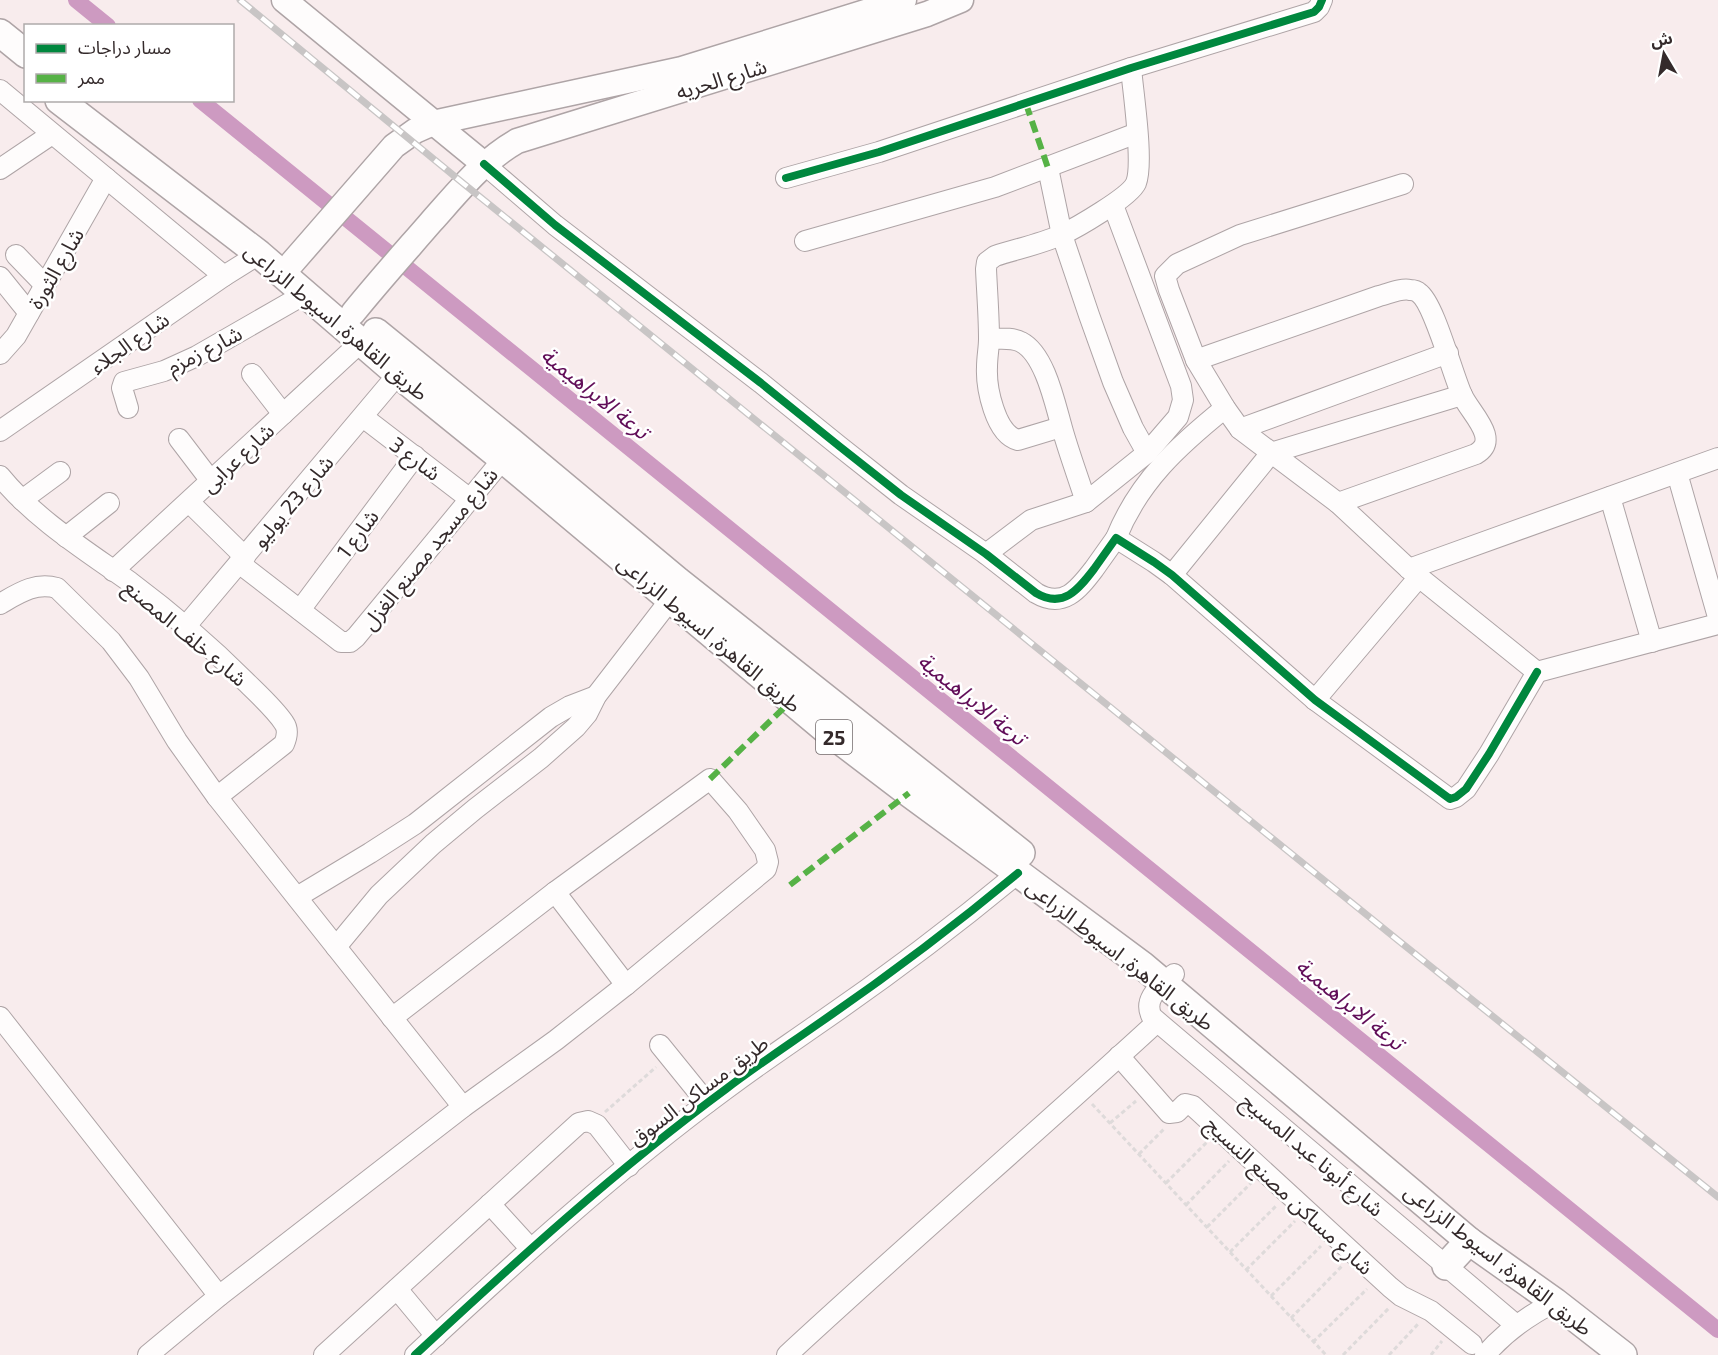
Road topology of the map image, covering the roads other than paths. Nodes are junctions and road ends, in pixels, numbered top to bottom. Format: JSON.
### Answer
{"nodes":[{"id":1,"x":284,"y":0,"type":"edge"},
{"id":2,"x":904,"y":0,"type":"edge"},
{"id":3,"x":961,"y":0,"type":"edge"},
{"id":4,"x":1322,"y":0,"type":"edge"},
{"id":5,"x":0,"y":33,"type":"edge"},
{"id":6,"x":24,"y":52,"type":"edge"},
{"id":7,"x":0,"y":55,"type":"edge"},
{"id":8,"x":1131,"y":68,"type":"junction"},
{"id":9,"x":24,"y":73,"type":"edge"},
{"id":10,"x":0,"y":90,"type":"edge"},
{"id":11,"x":62,"y":102,"type":"edge"},
{"id":12,"x":88,"y":102,"type":"edge"},
{"id":13,"x":433,"y":123,"type":"junction"},
{"id":14,"x":1137,"y":133,"type":"junction"},
{"id":15,"x":52,"y":134,"type":"junction"},
{"id":16,"x":484,"y":164,"type":"junction"},
{"id":17,"x":1048,"y":168,"type":"junction"},
{"id":18,"x":0,"y":169,"type":"edge"},
{"id":19,"x":106,"y":178,"type":"junction"},
{"id":20,"x":786,"y":178,"type":"dead end"},
{"id":21,"x":1403,"y":184,"type":"dead end"},
{"id":22,"x":1113,"y":205,"type":"junction"},
{"id":23,"x":1062,"y":235,"type":"junction"},
{"id":24,"x":805,"y":241,"type":"dead end"},
{"id":25,"x":259,"y":254,"type":"junction"},
{"id":26,"x":16,"y":255,"type":"dead end"},
{"id":27,"x":291,"y":263,"type":"junction"},
{"id":28,"x":224,"y":276,"type":"junction"},
{"id":29,"x":0,"y":277,"type":"edge"},
{"id":30,"x":45,"y":285,"type":"junction"},
{"id":31,"x":305,"y":294,"type":"junction"},
{"id":32,"x":29,"y":313,"type":"junction"},
{"id":33,"x":353,"y":313,"type":"junction"},
{"id":34,"x":989,"y":339,"type":"junction"},
{"id":35,"x":361,"y":342,"type":"junction"},
{"id":36,"x":1448,"y":353,"type":"junction"},
{"id":37,"x":0,"y":354,"type":"edge"},
{"id":38,"x":1196,"y":360,"type":"junction"},
{"id":39,"x":252,"y":374,"type":"dead end"},
{"id":40,"x":398,"y":374,"type":"junction"},
{"id":41,"x":1462,"y":395,"type":"junction"},
{"id":42,"x":128,"y":408,"type":"dead end"},
{"id":43,"x":1225,"y":408,"type":"junction"},
{"id":44,"x":283,"y":414,"type":"junction"},
{"id":45,"x":363,"y":417,"type":"junction"},
{"id":46,"x":1061,"y":427,"type":"junction"},
{"id":47,"x":1240,"y":429,"type":"junction"},
{"id":48,"x":0,"y":431,"type":"edge"},
{"id":49,"x":179,"y":439,"type":"dead end"},
{"id":50,"x":1147,"y":453,"type":"junction"},
{"id":51,"x":1271,"y":453,"type":"junction"},
{"id":52,"x":414,"y":456,"type":"junction"},
{"id":53,"x":1718,"y":458,"type":"edge"},
{"id":54,"x":503,"y":459,"type":"junction"},
{"id":55,"x":60,"y":472,"type":"dead end"},
{"id":56,"x":1677,"y":473,"type":"junction"},
{"id":57,"x":0,"y":476,"type":"edge"},
{"id":58,"x":211,"y":481,"type":"junction"},
{"id":59,"x":1610,"y":497,"type":"junction"},
{"id":60,"x":470,"y":499,"type":"junction"},
{"id":61,"x":22,"y":500,"type":"junction"},
{"id":62,"x":189,"y":502,"type":"junction"},
{"id":63,"x":1086,"y":502,"type":"junction"},
{"id":64,"x":109,"y":503,"type":"dead end"},
{"id":65,"x":1338,"y":503,"type":"junction"},
{"id":66,"x":66,"y":537,"type":"junction"},
{"id":67,"x":1116,"y":538,"type":"junction"},
{"id":68,"x":986,"y":554,"type":"junction"},
{"id":69,"x":242,"y":560,"type":"junction"},
{"id":70,"x":113,"y":571,"type":"junction"},
{"id":71,"x":1414,"y":573,"type":"junction"},
{"id":72,"x":1172,"y":575,"type":"junction"},
{"id":73,"x":670,"y":600,"type":"junction"},
{"id":74,"x":0,"y":604,"type":"edge"},
{"id":75,"x":300,"y":610,"type":"junction"},
{"id":76,"x":1718,"y":617,"type":"edge"},
{"id":77,"x":1718,"y":624,"type":"edge"},
{"id":78,"x":185,"y":627,"type":"junction"},
{"id":79,"x":1653,"y":642,"type":"junction"},
{"id":80,"x":1537,"y":672,"type":"junction"},
{"id":81,"x":596,"y":696,"type":"junction"},
{"id":82,"x":1315,"y":700,"type":"junction"},
{"id":83,"x":217,"y":797,"type":"junction"},
{"id":84,"x":415,"y":824,"type":"junction"},
{"id":85,"x":433,"y":844,"type":"junction"},
{"id":86,"x":1018,"y":873,"type":"junction"},
{"id":87,"x":555,"y":892,"type":"junction"},
{"id":88,"x":297,"y":897,"type":"junction"},
{"id":89,"x":336,"y":947,"type":"junction"},
{"id":90,"x":1168,"y":979,"type":"junction"},
{"id":91,"x":626,"y":985,"type":"junction"},
{"id":92,"x":0,"y":1017,"type":"edge"},
{"id":93,"x":392,"y":1018,"type":"junction"},
{"id":94,"x":1157,"y":1022,"type":"junction"},
{"id":95,"x":664,"y":1050,"type":"road end"},
{"id":96,"x":1119,"y":1056,"type":"junction"},
{"id":97,"x":1261,"y":1057,"type":"junction"},
{"id":98,"x":707,"y":1103,"type":"junction"},
{"id":99,"x":463,"y":1107,"type":"junction"},
{"id":100,"x":629,"y":1166,"type":"junction"},
{"id":101,"x":490,"y":1204,"type":"junction"},
{"id":102,"x":1469,"y":1241,"type":"junction"},
{"id":103,"x":530,"y":1248,"type":"junction"},
{"id":104,"x":1446,"y":1266,"type":"junction"},
{"id":105,"x":397,"y":1289,"type":"junction"},
{"id":106,"x":219,"y":1296,"type":"junction"},
{"id":107,"x":1555,"y":1302,"type":"junction"},
{"id":108,"x":1516,"y":1324,"type":"junction"},
{"id":109,"x":436,"y":1336,"type":"junction"},
{"id":110,"x":1478,"y":1349,"type":"edge"},
{"id":111,"x":148,"y":1355,"type":"edge"},
{"id":112,"x":324,"y":1355,"type":"edge"},
{"id":113,"x":415,"y":1355,"type":"edge"},
{"id":114,"x":787,"y":1355,"type":"edge"},
{"id":115,"x":1623,"y":1355,"type":"edge"},
{"id":116,"x":1646,"y":1355,"type":"edge"}],
"edges":[{"from":1,"to":13,"type":"main road"},
{"from":2,"to":13,"type":"main road","name":"شارع الحريه"},
{"from":3,"to":16,"type":"main road","name":"شارع الحريه"},
{"from":4,"to":8,"type":"street"},
{"from":5,"to":6,"type":"highway"},
{"from":7,"to":9,"type":"highway"},
{"from":8,"to":14,"type":"street"},
{"from":8,"to":20,"type":"street"},
{"from":10,"to":15,"type":"street"},
{"from":11,"to":25,"type":"highway","name":"طريق القاهرة, اسيوط الزراعى","number":"25"},
{"from":12,"to":27,"type":"highway","name":"طريق القاهرة, اسيوط الزراعى","number":"25"},
{"from":13,"to":16,"type":"main road"},
{"from":13,"to":27,"type":"main road","name":"شارع الحريه"},
{"from":14,"to":17,"type":"street"},
{"from":14,"to":22,"type":"street"},
{"from":15,"to":18,"type":"street"},
{"from":15,"to":19,"type":"street"},
{"from":16,"to":33,"type":"main road","name":"شارع الحريه"},
{"from":16,"to":68,"type":"street"},
{"from":17,"to":23,"type":"street"},
{"from":17,"to":24,"type":"street"},
{"from":19,"to":28,"type":"street"},
{"from":19,"to":30,"type":"street","name":"شارع الثورة"},
{"from":21,"to":38,"type":"street"},
{"from":22,"to":23,"type":"street"},
{"from":22,"to":50,"type":"street"},
{"from":23,"to":34,"type":"street"},
{"from":23,"to":50,"type":"street"},
{"from":25,"to":28,"type":"street","name":"شارع الجلاء"},
{"from":25,"to":31,"type":"highway","name":"طريق القاهرة, اسيوط الزراعى","number":"25"},
{"from":26,"to":30,"type":"street"},
{"from":27,"to":33,"type":"highway","name":"طريق القاهرة, اسيوط الزراعى","number":"25"},
{"from":28,"to":48,"type":"street","name":"شارع الجلاء"},
{"from":29,"to":32,"type":"street"},
{"from":30,"to":32,"type":"street","name":"شارع الثورة"},
{"from":31,"to":35,"type":"highway","name":"طريق القاهرة, اسيوط الزراعى","number":"25"},
{"from":31,"to":42,"type":"street","name":"شارع زمزم"},
{"from":32,"to":37,"type":"street","name":"شارع الثورة"},
{"from":33,"to":90,"type":"highway","name":"طريق القاهرة, اسيوط الزراعى","number":"25"},
{"from":34,"to":46,"type":"street"},
{"from":34,"to":46,"type":"street"},
{"from":35,"to":40,"type":"highway","name":"طريق القاهرة, اسيوط الزراعى","number":"25"},
{"from":35,"to":44,"type":"street","name":"شارع عرابى"},
{"from":36,"to":38,"type":"street"},
{"from":36,"to":41,"type":"street"},
{"from":36,"to":47,"type":"street"},
{"from":38,"to":43,"type":"street"},
{"from":39,"to":44,"type":"street"},
{"from":40,"to":45,"type":"street","name":"شارع 23 يوليو"},
{"from":40,"to":54,"type":"highway","name":"طريق القاهرة, اسيوط الزراعى","number":"25"},
{"from":41,"to":51,"type":"street"},
{"from":41,"to":65,"type":"street"},
{"from":43,"to":47,"type":"street"},
{"from":43,"to":67,"type":"street"},
{"from":44,"to":58,"type":"street","name":"شارع عرابى"},
{"from":45,"to":52,"type":"street","name":"شارع 3"},
{"from":45,"to":69,"type":"street","name":"شارع 23 يوليو"},
{"from":46,"to":63,"type":"street"},
{"from":47,"to":51,"type":"street"},
{"from":49,"to":58,"type":"street"},
{"from":50,"to":63,"type":"street"},
{"from":51,"to":65,"type":"street"},
{"from":51,"to":72,"type":"street"},
{"from":52,"to":60,"type":"street","name":"شارع 3"},
{"from":52,"to":75,"type":"street","name":"شارع 1"},
{"from":53,"to":56,"type":"street"},
{"from":54,"to":60,"type":"street","name":"شارع مسجد مصنع الغزل"},
{"from":54,"to":73,"type":"highway","name":"طريق القاهرة, اسيوط الزراعى","number":"25"},
{"from":55,"to":61,"type":"street"},
{"from":56,"to":59,"type":"street"},
{"from":56,"to":76,"type":"street"},
{"from":57,"to":61,"type":"street","name":"شارع خلف المصنع"},
{"from":58,"to":62,"type":"street","name":"شارع عرابى"},
{"from":59,"to":71,"type":"street"},
{"from":59,"to":79,"type":"street"},
{"from":60,"to":75,"type":"street","name":"شارع مسجد مصنع الغزل"},
{"from":61,"to":66,"type":"street","name":"شارع خلف المصنع"},
{"from":62,"to":69,"type":"street","name":"شارع مسجد مصنع الغزل"},
{"from":62,"to":70,"type":"street","name":"شارع عرابى"},
{"from":63,"to":68,"type":"street"},
{"from":64,"to":66,"type":"street"},
{"from":65,"to":71,"type":"street"},
{"from":66,"to":70,"type":"street","name":"شارع خلف المصنع"},
{"from":67,"to":68,"type":"street"},
{"from":67,"to":72,"type":"street"},
{"from":69,"to":75,"type":"street","name":"شارع مسجد مصنع الغزل"},
{"from":69,"to":78,"type":"street","name":"شارع 23 يوليو"},
{"from":70,"to":78,"type":"street","name":"شارع خلف المصنع"},
{"from":71,"to":80,"type":"street"},
{"from":71,"to":82,"type":"street"},
{"from":72,"to":82,"type":"street"},
{"from":73,"to":81,"type":"street"},
{"from":73,"to":86,"type":"highway","name":"طريق القاهرة, اسيوط الزراعى","number":"25"},
{"from":74,"to":83,"type":"street"},
{"from":77,"to":79,"type":"street"},
{"from":78,"to":83,"type":"street","name":"شارع خلف المصنع"},
{"from":79,"to":80,"type":"street"},
{"from":80,"to":82,"type":"street"},
{"from":81,"to":84,"type":"street"},
{"from":81,"to":85,"type":"street"},
{"from":83,"to":88,"type":"street"},
{"from":84,"to":85,"type":"street"},
{"from":84,"to":88,"type":"street"},
{"from":85,"to":89,"type":"street"},
{"from":86,"to":90,"type":"highway","name":"طريق القاهرة, اسيوط الزراعى","number":"25"},
{"from":86,"to":98,"type":"street","name":"طريق مساكن السوق"},
{"from":87,"to":91,"type":"street"},
{"from":87,"to":91,"type":"street"},
{"from":87,"to":93,"type":"street"},
{"from":88,"to":89,"type":"street"},
{"from":89,"to":93,"type":"street"},
{"from":90,"to":94,"type":"street"},
{"from":90,"to":97,"type":"highway","name":"طريق القاهرة, اسيوط الزراعى","number":"25"},
{"from":91,"to":99,"type":"street"},
{"from":92,"to":106,"type":"street"},
{"from":93,"to":99,"type":"street"},
{"from":94,"to":96,"type":"street"},
{"from":94,"to":104,"type":"street","name":"شارع أبونا عبد المسيح"},
{"from":95,"to":98,"type":"street"},
{"from":96,"to":110,"type":"street","name":"شارع مساكن مصنع النسيج"},
{"from":96,"to":114,"type":"street"},
{"from":97,"to":102,"type":"highway","name":"طريق القاهرة, اسيوط الزراعى","number":"25"},
{"from":97,"to":116,"type":"highway","name":"طريق القاهرة, اسيوط الزراعى","number":"25"},
{"from":98,"to":100,"type":"street","name":"طريق مساكن السوق"},
{"from":99,"to":106,"type":"street"},
{"from":100,"to":101,"type":"street"},
{"from":100,"to":103,"type":"street","name":"طريق مساكن السوق"},
{"from":101,"to":103,"type":"street"},
{"from":101,"to":105,"type":"street"},
{"from":102,"to":104,"type":"highway"},
{"from":102,"to":107,"type":"highway","name":"طريق القاهرة, اسيوط الزراعى","number":"25"},
{"from":103,"to":109,"type":"street","name":"طريق مساكن السوق"},
{"from":104,"to":108,"type":"street","name":"شارع أبونا عبد المسيح"},
{"from":105,"to":109,"type":"street"},
{"from":105,"to":112,"type":"street"},
{"from":106,"to":111,"type":"street"},
{"from":107,"to":108,"type":"street"},
{"from":107,"to":115,"type":"highway","name":"طريق القاهرة, اسيوط الزراعى","number":"25"},
{"from":108,"to":110,"type":"street"},
{"from":109,"to":113,"type":"street","name":"طريق مساكن السوق"}]}
